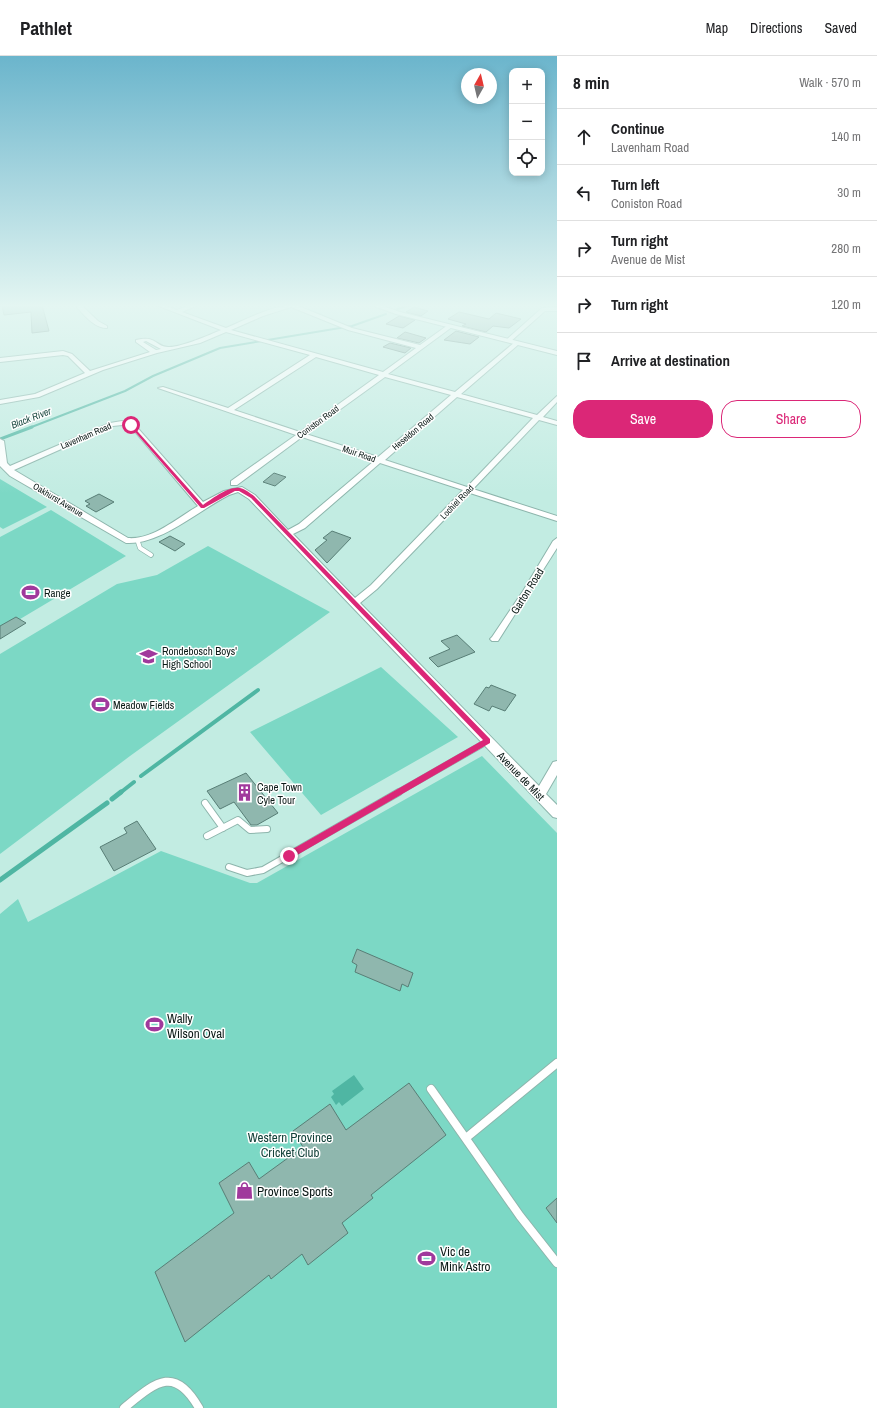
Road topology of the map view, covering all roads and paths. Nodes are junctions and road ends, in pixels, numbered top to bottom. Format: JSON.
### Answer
{"nodes":[{"id":1,"x":83,"y":368,"type":"edge"},
{"id":2,"x":107,"y":368,"type":"edge"},
{"id":3,"x":294,"y":368,"type":"edge"},
{"id":4,"x":362,"y":368,"type":"edge"},
{"id":5,"x":391,"y":368,"type":"edge"},
{"id":6,"x":487,"y":368,"type":"edge"},
{"id":7,"x":89,"y":374,"type":"junction"},
{"id":8,"x":383,"y":374,"type":"junction"},
{"id":9,"x":161,"y":388,"type":"dead end"},
{"id":10,"x":456,"y":394,"type":"junction"},
{"id":11,"x":557,"y":398,"type":"edge"},
{"id":12,"x":0,"y":402,"type":"edge"},
{"id":13,"x":228,"y":410,"type":"junction"},
{"id":14,"x":538,"y":418,"type":"junction"},
{"id":15,"x":557,"y":423,"type":"edge"},
{"id":16,"x":301,"y":434,"type":"junction"},
{"id":17,"x":0,"y":441,"type":"edge"},
{"id":18,"x":0,"y":454,"type":"edge"},
{"id":19,"x":379,"y":460,"type":"junction"},
{"id":20,"x":8,"y":470,"type":"junction"},
{"id":21,"x":237,"y":487,"type":"junction"},
{"id":22,"x":468,"y":490,"type":"junction"},
{"id":23,"x":202,"y":507,"type":"junction"},
{"id":24,"x":557,"y":519,"type":"edge"},
{"id":25,"x":288,"y":533,"type":"junction"},
{"id":26,"x":557,"y":541,"type":"edge"},
{"id":27,"x":138,"y":542,"type":"junction"},
{"id":28,"x":151,"y":555,"type":"dead end"},
{"id":29,"x":355,"y":603,"type":"junction"},
{"id":30,"x":495,"y":639,"type":"dead end"},
{"id":31,"x":488,"y":741,"type":"junction"},
{"id":32,"x":557,"y":765,"type":"edge"},
{"id":33,"x":540,"y":795,"type":"junction"},
{"id":34,"x":205,"y":803,"type":"dead end"},
{"id":35,"x":557,"y":813,"type":"edge"},
{"id":36,"x":222,"y":828,"type":"junction"},
{"id":37,"x":266,"y":829,"type":"dead end"},
{"id":38,"x":207,"y":836,"type":"dead end"},
{"id":39,"x":229,"y":867,"type":"dead end"},
{"id":40,"x":557,"y":1063,"type":"edge"},
{"id":41,"x":431,"y":1089,"type":"dead end"},
{"id":42,"x":466,"y":1138,"type":"junction"},
{"id":43,"x":557,"y":1263,"type":"edge"},
{"id":44,"x":124,"y":1408,"type":"edge"},
{"id":45,"x":199,"y":1408,"type":"edge"}],
"edges":[{"from":1,"to":7,"type":"street"},
{"from":2,"to":7,"type":"street"},
{"from":3,"to":13,"type":"street"},
{"from":4,"to":8,"type":"street"},
{"from":5,"to":8,"type":"street","name":"Coniston Road"},
{"from":6,"to":10,"type":"street","name":"Heseldon Road"},
{"from":7,"to":12,"type":"street"},
{"from":8,"to":10,"type":"street"},
{"from":8,"to":16,"type":"street","name":"Coniston Road"},
{"from":9,"to":13,"type":"street","name":"Muir Road"},
{"from":10,"to":14,"type":"street"},
{"from":10,"to":19,"type":"street","name":"Heseldon Road"},
{"from":11,"to":14,"type":"street","name":"Lochiel Road"},
{"from":13,"to":16,"type":"street","name":"Muir Road"},
{"from":14,"to":15,"type":"street"},
{"from":14,"to":22,"type":"street","name":"Lochiel Road"},
{"from":16,"to":19,"type":"street","name":"Muir Road"},
{"from":16,"to":21,"type":"street","name":"Coniston Road"},
{"from":17,"to":18,"type":"street"},
{"from":18,"to":20,"type":"street"},
{"from":19,"to":22,"type":"street","name":"Muir Road"},
{"from":19,"to":25,"type":"street","name":"Heseldon Road"},
{"from":20,"to":23,"type":"street","name":"Lavenham Road"},
{"from":20,"to":27,"type":"street","name":"Oakhurst Avenue"},
{"from":21,"to":23,"type":"street"},
{"from":21,"to":25,"type":"street","name":"Avenue de Mist"},
{"from":22,"to":24,"type":"street","name":"Muir Road"},
{"from":22,"to":29,"type":"street","name":"Lochiel Road"},
{"from":23,"to":27,"type":"street"},
{"from":25,"to":29,"type":"street","name":"Avenue de Mist"},
{"from":26,"to":30,"type":"street","name":"Garton Road"},
{"from":27,"to":28,"type":"lane"},
{"from":29,"to":31,"type":"street","name":"Avenue de Mist"},
{"from":31,"to":33,"type":"street","name":"Avenue de Mist"},
{"from":31,"to":39,"type":"lane"},
{"from":32,"to":33,"type":"street"},
{"from":33,"to":35,"type":"street","name":"Avenue de Mist"},
{"from":34,"to":36,"type":"lane"},
{"from":36,"to":37,"type":"lane"},
{"from":36,"to":38,"type":"lane"},
{"from":40,"to":42,"type":"lane"},
{"from":41,"to":42,"type":"lane"},
{"from":42,"to":43,"type":"lane"},
{"from":44,"to":45,"type":"lane"}]}
